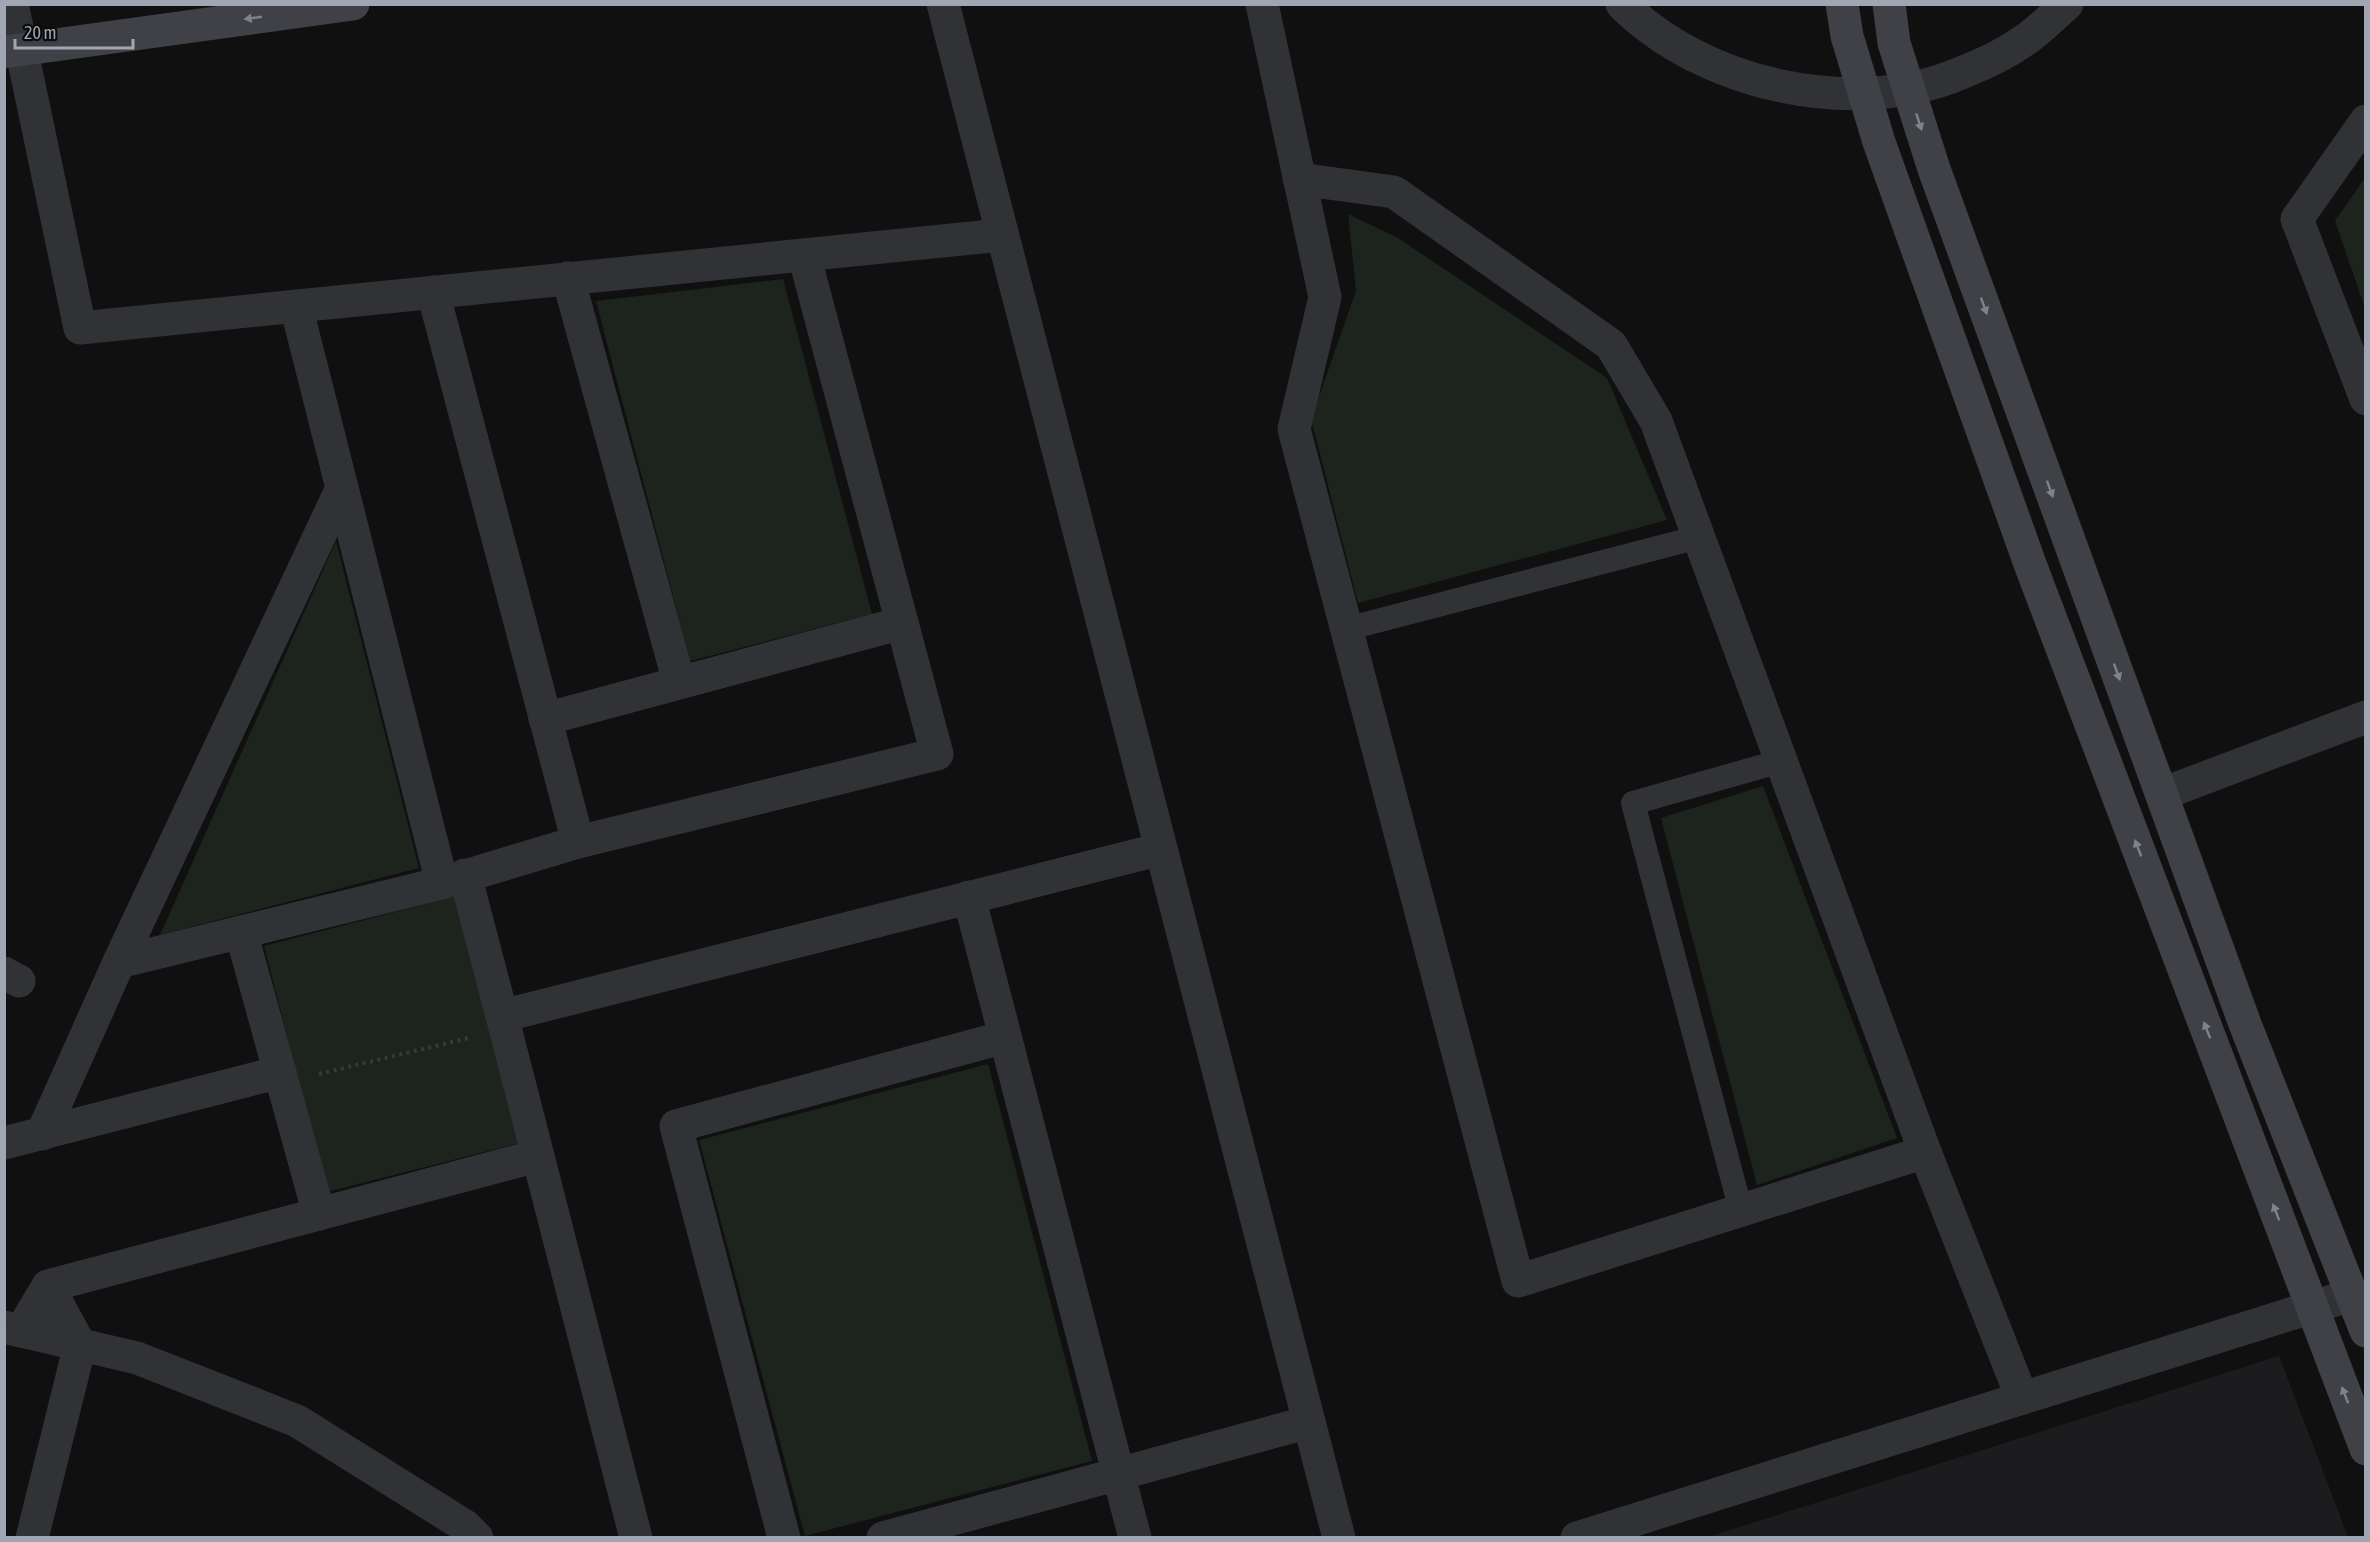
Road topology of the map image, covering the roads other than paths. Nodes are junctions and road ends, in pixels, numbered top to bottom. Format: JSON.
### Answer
{"nodes":[{"id":1,"x":12,"y":4,"type":"edge"},
{"id":2,"x":353,"y":4,"type":"edge"},
{"id":3,"x":943,"y":4,"type":"edge"},
{"id":4,"x":1262,"y":4,"type":"edge"},
{"id":5,"x":1623,"y":4,"type":"edge"},
{"id":6,"x":1842,"y":4,"type":"edge"},
{"id":7,"x":1889,"y":4,"type":"edge"},
{"id":8,"x":2067,"y":4,"type":"edge"},
{"id":9,"x":12,"y":51,"type":"edge"},
{"id":10,"x":1908,"y":88,"type":"junction"},
{"id":11,"x":1865,"y":94,"type":"junction"},
{"id":12,"x":2366,"y":121,"type":"edge"},
{"id":13,"x":1299,"y":179,"type":"junction"},
{"id":14,"x":1002,"y":235,"type":"junction"},
{"id":15,"x":804,"y":255,"type":"junction"},
{"id":16,"x":568,"y":278,"type":"junction"},
{"id":17,"x":433,"y":292,"type":"junction"},
{"id":18,"x":296,"y":306,"type":"junction"},
{"id":19,"x":2366,"y":399,"type":"edge"},
{"id":20,"x":342,"y":488,"type":"junction"},
{"id":21,"x":1699,"y":537,"type":"junction"},
{"id":22,"x":902,"y":622,"type":"junction"},
{"id":23,"x":1346,"y":629,"type":"junction"},
{"id":24,"x":679,"y":682,"type":"junction"},
{"id":25,"x":2366,"y":717,"type":"edge"},
{"id":26,"x":545,"y":718,"type":"junction"},
{"id":27,"x":1781,"y":761,"type":"junction"},
{"id":28,"x":2162,"y":794,"type":"junction"},
{"id":29,"x":578,"y":842,"type":"junction"},
{"id":30,"x":1161,"y":849,"type":"junction"},
{"id":31,"x":454,"y":879,"type":"junction"},
{"id":32,"x":969,"y":897,"type":"junction"},
{"id":33,"x":241,"y":932,"type":"junction"},
{"id":34,"x":119,"y":962,"type":"junction"},
{"id":35,"x":504,"y":1023,"type":"junction"},
{"id":36,"x":1005,"y":1037,"type":"junction"},
{"id":37,"x":281,"y":1078,"type":"junction"},
{"id":38,"x":42,"y":1134,"type":"junction"},
{"id":39,"x":4,"y":1143,"type":"edge"},
{"id":40,"x":1924,"y":1152,"type":"junction"},
{"id":41,"x":537,"y":1156,"type":"junction"},
{"id":42,"x":1741,"y":1210,"type":"junction"},
{"id":43,"x":320,"y":1214,"type":"junction"},
{"id":44,"x":48,"y":1286,"type":"junction"},
{"id":45,"x":2351,"y":1295,"type":"junction"},
{"id":46,"x":2312,"y":1308,"type":"junction"},
{"id":47,"x":13,"y":1329,"type":"edge"},
{"id":48,"x":2366,"y":1331,"type":"edge"},
{"id":49,"x":80,"y":1345,"type":"junction"},
{"id":50,"x":2022,"y":1398,"type":"junction"},
{"id":51,"x":1309,"y":1422,"type":"junction"},
{"id":52,"x":2366,"y":1449,"type":"edge"},
{"id":53,"x":1119,"y":1473,"type":"junction"},
{"id":54,"x":32,"y":1538,"type":"edge"},
{"id":55,"x":477,"y":1538,"type":"edge"},
{"id":56,"x":636,"y":1538,"type":"edge"},
{"id":57,"x":784,"y":1538,"type":"edge"},
{"id":58,"x":883,"y":1538,"type":"edge"},
{"id":59,"x":1135,"y":1538,"type":"edge"},
{"id":60,"x":1339,"y":1538,"type":"edge"},
{"id":61,"x":1577,"y":1538,"type":"edge"}],
"edges":[{"from":1,"to":9,"type":"street"},
{"from":2,"to":9,"type":"street","one_way":true},
{"from":3,"to":14,"type":"street"},
{"from":4,"to":13,"type":"street"},
{"from":5,"to":11,"type":"street"},
{"from":6,"to":11,"type":"street"},
{"from":7,"to":10,"type":"street"},
{"from":8,"to":10,"type":"street"},
{"from":9,"to":18,"type":"street"},
{"from":10,"to":11,"type":"street"},
{"from":10,"to":28,"type":"street","one_way":true},
{"from":46,"to":11,"type":"street","one_way":true},
{"from":12,"to":19,"type":"street"},
{"from":13,"to":21,"type":"street"},
{"from":13,"to":23,"type":"street"},
{"from":14,"to":15,"type":"street"},
{"from":14,"to":30,"type":"street"},
{"from":15,"to":16,"type":"street"},
{"from":15,"to":22,"type":"street"},
{"from":16,"to":17,"type":"street"},
{"from":16,"to":24,"type":"street"},
{"from":17,"to":18,"type":"street"},
{"from":17,"to":26,"type":"street"},
{"from":18,"to":20,"type":"street"},
{"from":20,"to":31,"type":"street"},
{"from":20,"to":34,"type":"street"},
{"from":21,"to":23,"type":"lane"},
{"from":21,"to":27,"type":"street"},
{"from":22,"to":24,"type":"street"},
{"from":22,"to":29,"type":"street"},
{"from":23,"to":42,"type":"street"},
{"from":24,"to":26,"type":"street"},
{"from":25,"to":28,"type":"street"},
{"from":26,"to":29,"type":"street"},
{"from":27,"to":40,"type":"street"},
{"from":27,"to":42,"type":"lane"},
{"from":28,"to":45,"type":"street"},
{"from":29,"to":31,"type":"street"},
{"from":30,"to":32,"type":"street"},
{"from":30,"to":51,"type":"street"},
{"from":31,"to":33,"type":"street"},
{"from":31,"to":35,"type":"street"},
{"from":32,"to":35,"type":"street"},
{"from":32,"to":36,"type":"street"},
{"from":33,"to":34,"type":"street"},
{"from":33,"to":37,"type":"street"},
{"from":34,"to":38,"type":"street"},
{"from":35,"to":41,"type":"street"},
{"from":36,"to":53,"type":"street"},
{"from":36,"to":57,"type":"street"},
{"from":37,"to":38,"type":"street"},
{"from":37,"to":43,"type":"street"},
{"from":38,"to":39,"type":"street"},
{"from":40,"to":42,"type":"street"},
{"from":40,"to":50,"type":"street"},
{"from":41,"to":43,"type":"street"},
{"from":41,"to":56,"type":"street"},
{"from":43,"to":44,"type":"street"},
{"from":44,"to":47,"type":"street"},
{"from":44,"to":49,"type":"street"},
{"from":45,"to":46,"type":"street"},
{"from":45,"to":48,"type":"street"},
{"from":46,"to":50,"type":"street"},
{"from":52,"to":46,"type":"street","one_way":true},
{"from":47,"to":49,"type":"street"},
{"from":49,"to":54,"type":"street"},
{"from":49,"to":55,"type":"street"},
{"from":50,"to":61,"type":"street"},
{"from":51,"to":53,"type":"street"},
{"from":51,"to":60,"type":"street"},
{"from":53,"to":58,"type":"street"},
{"from":53,"to":59,"type":"street"}]}
